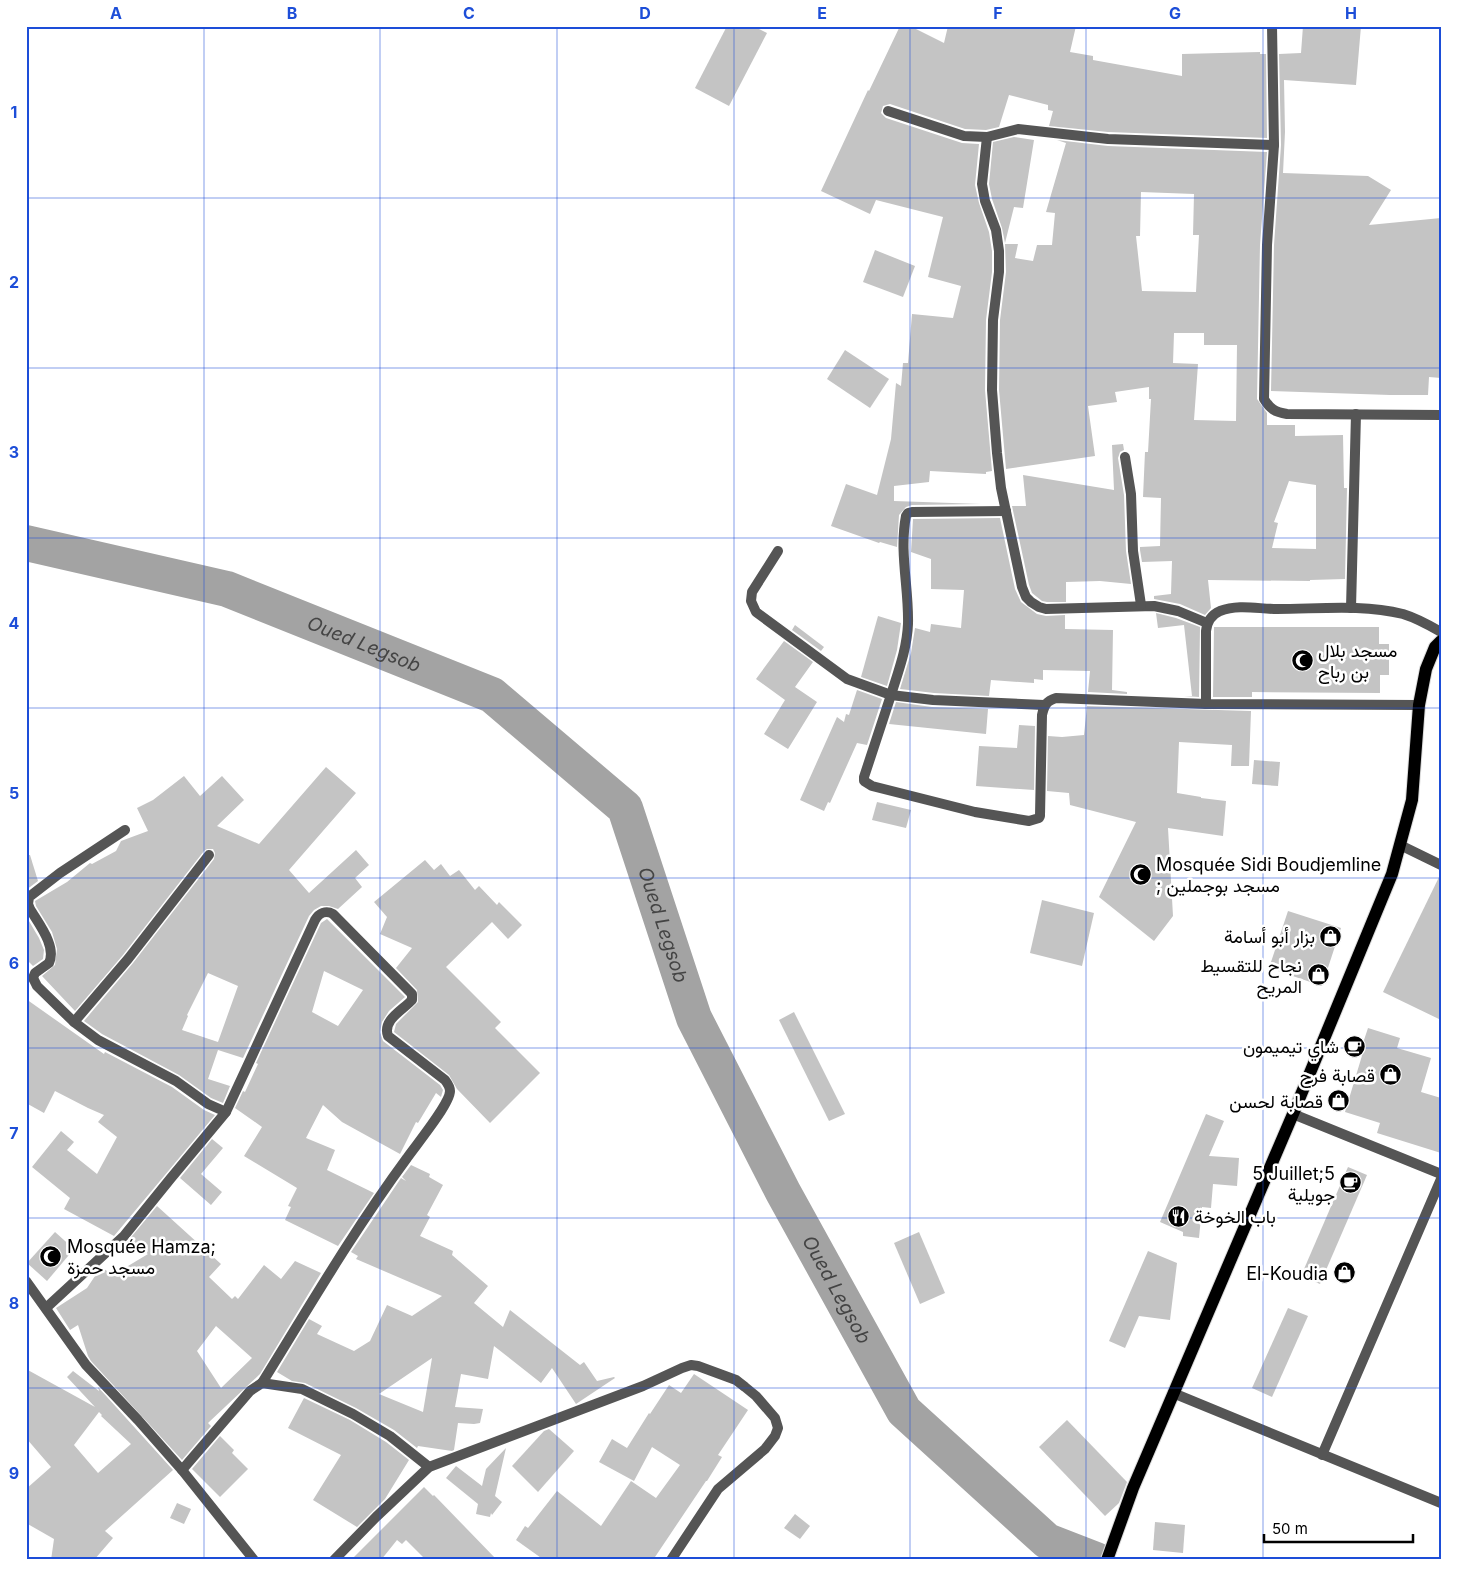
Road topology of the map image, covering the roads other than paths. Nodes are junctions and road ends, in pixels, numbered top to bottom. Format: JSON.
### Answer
{"nodes":[{"id":1,"x":1272,"y":26,"type":"edge"},
{"id":2,"x":888,"y":111,"type":"dead end"},
{"id":3,"x":987,"y":137,"type":"junction"},
{"id":4,"x":1274,"y":145,"type":"junction"},
{"id":5,"x":1356,"y":414,"type":"junction"},
{"id":6,"x":1441,"y":415,"type":"edge"},
{"id":7,"x":1125,"y":457,"type":"dead end"},
{"id":8,"x":1006,"y":511,"type":"junction"},
{"id":9,"x":778,"y":551,"type":"dead end"},
{"id":10,"x":1141,"y":606,"type":"junction"},
{"id":11,"x":1351,"y":608,"type":"junction"},
{"id":12,"x":1207,"y":623,"type":"junction"},
{"id":13,"x":1441,"y":632,"type":"edge"},
{"id":14,"x":1441,"y":641,"type":"edge"},
{"id":15,"x":891,"y":695,"type":"junction"},
{"id":16,"x":1206,"y":704,"type":"junction"},
{"id":17,"x":1419,"y":705,"type":"junction"},
{"id":18,"x":1044,"y":706,"type":"junction"},
{"id":19,"x":125,"y":830,"type":"dead end"},
{"id":20,"x":1400,"y":845,"type":"junction"},
{"id":21,"x":209,"y":856,"type":"dead end"},
{"id":22,"x":1441,"y":865,"type":"edge"},
{"id":23,"x":74,"y":1022,"type":"junction"},
{"id":24,"x":226,"y":1112,"type":"junction"},
{"id":25,"x":1293,"y":1114,"type":"junction"},
{"id":26,"x":1441,"y":1174,"type":"edge"},
{"id":27,"x":1441,"y":1179,"type":"edge"},
{"id":28,"x":26,"y":1281,"type":"edge"},
{"id":29,"x":46,"y":1308,"type":"junction"},
{"id":30,"x":262,"y":1383,"type":"junction"},
{"id":31,"x":1173,"y":1394,"type":"junction"},
{"id":32,"x":1322,"y":1455,"type":"junction"},
{"id":33,"x":429,"y":1467,"type":"junction"},
{"id":34,"x":182,"y":1470,"type":"junction"},
{"id":35,"x":1441,"y":1503,"type":"edge"},
{"id":36,"x":254,"y":1560,"type":"edge"},
{"id":37,"x":334,"y":1560,"type":"edge"},
{"id":38,"x":671,"y":1560,"type":"edge"},
{"id":39,"x":1107,"y":1560,"type":"edge"}],
"edges":[{"from":1,"to":4,"type":"street"},
{"from":2,"to":3,"type":"street"},
{"from":3,"to":4,"type":"street"},
{"from":3,"to":8,"type":"street"},
{"from":4,"to":5,"type":"street"},
{"from":5,"to":6,"type":"street"},
{"from":5,"to":11,"type":"street"},
{"from":7,"to":10,"type":"street"},
{"from":8,"to":10,"type":"street"},
{"from":8,"to":15,"type":"street"},
{"from":9,"to":15,"type":"street"},
{"from":10,"to":12,"type":"street"},
{"from":11,"to":12,"type":"street"},
{"from":11,"to":13,"type":"street"},
{"from":12,"to":16,"type":"street"},
{"from":14,"to":17,"type":"main road"},
{"from":15,"to":18,"type":"street"},
{"from":15,"to":18,"type":"street"},
{"from":16,"to":17,"type":"street"},
{"from":16,"to":18,"type":"street"},
{"from":17,"to":20,"type":"main road"},
{"from":19,"to":23,"type":"street"},
{"from":20,"to":22,"type":"street"},
{"from":20,"to":25,"type":"main road"},
{"from":21,"to":23,"type":"street"},
{"from":23,"to":24,"type":"street"},
{"from":24,"to":29,"type":"street"},
{"from":24,"to":30,"type":"street"},
{"from":25,"to":26,"type":"street"},
{"from":25,"to":31,"type":"main road"},
{"from":27,"to":32,"type":"street"},
{"from":28,"to":29,"type":"street"},
{"from":29,"to":34,"type":"street"},
{"from":30,"to":33,"type":"street"},
{"from":30,"to":34,"type":"street"},
{"from":31,"to":32,"type":"street"},
{"from":31,"to":39,"type":"main road"},
{"from":32,"to":35,"type":"street"},
{"from":33,"to":37,"type":"street"},
{"from":33,"to":38,"type":"street"},
{"from":34,"to":36,"type":"street"}]}
